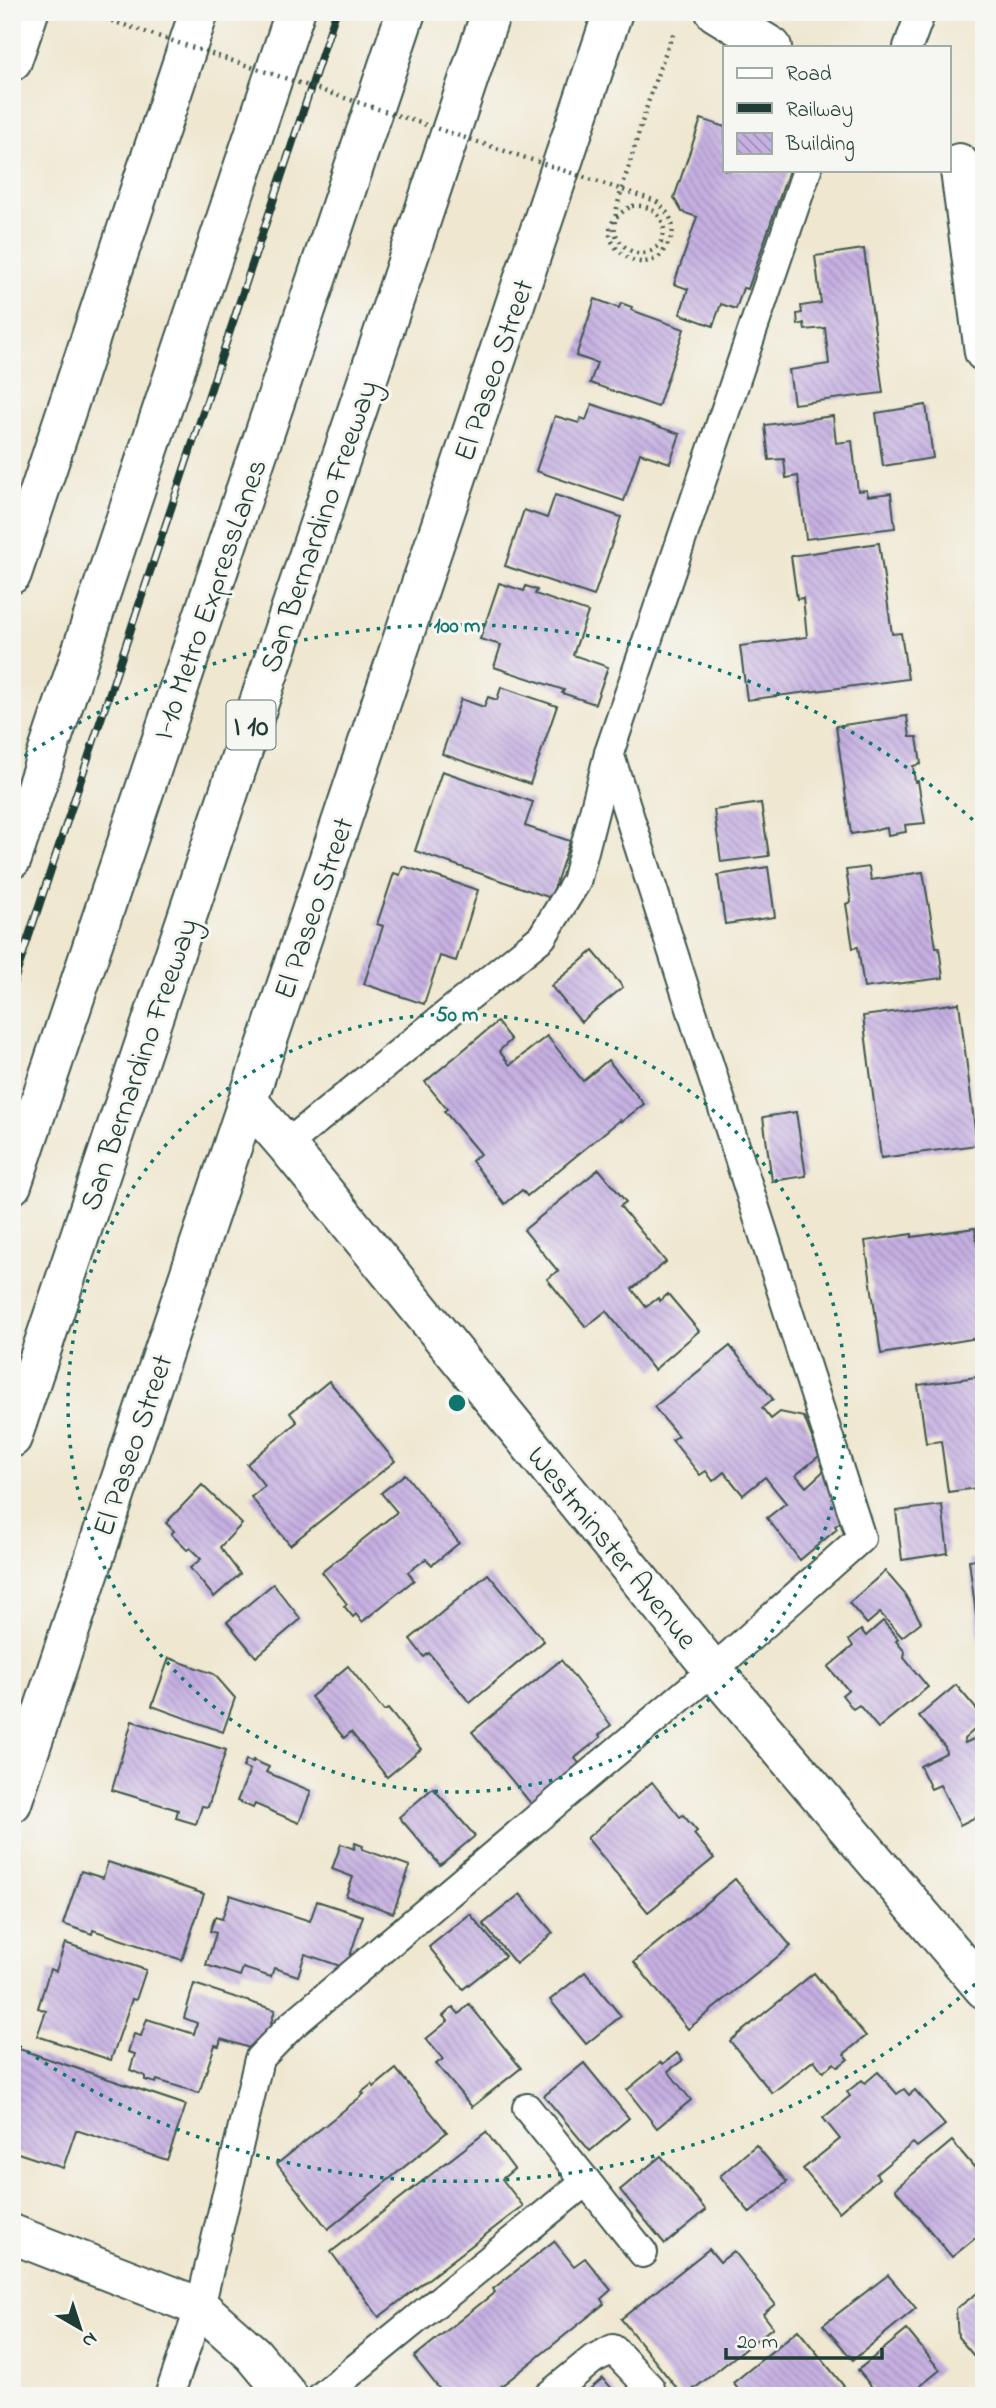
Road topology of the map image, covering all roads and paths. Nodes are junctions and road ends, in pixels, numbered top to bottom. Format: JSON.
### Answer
{"nodes":[{"id":1,"x":29,"y":12,"type":"edge"},
{"id":2,"x":85,"y":12,"type":"edge"},
{"id":3,"x":200,"y":12,"type":"edge"},
{"id":4,"x":295,"y":12,"type":"edge"},
{"id":5,"x":406,"y":12,"type":"edge"},
{"id":6,"x":491,"y":12,"type":"edge"},
{"id":7,"x":614,"y":12,"type":"edge"},
{"id":8,"x":715,"y":12,"type":"edge"},
{"id":9,"x":921,"y":12,"type":"edge"},
{"id":10,"x":679,"y":23,"type":"dead end"},
{"id":11,"x":770,"y":46,"type":"edge"},
{"id":12,"x":908,"y":46,"type":"edge"},
{"id":13,"x":12,"y":61,"type":"edge"},
{"id":14,"x":964,"y":166,"type":"edge"},
{"id":15,"x":806,"y":172,"type":"edge"},
{"id":16,"x":984,"y":352,"type":"edge"},
{"id":17,"x":12,"y":573,"type":"edge"},
{"id":18,"x":609,"y":753,"type":"junction"},
{"id":19,"x":12,"y":859,"type":"edge"},
{"id":20,"x":248,"y":1101,"type":"junction"},
{"id":21,"x":286,"y":1145,"type":"junction"},
{"id":22,"x":12,"y":1185,"type":"edge"},
{"id":23,"x":12,"y":1438,"type":"edge"},
{"id":24,"x":713,"y":1670,"type":"junction"},
{"id":25,"x":12,"y":1803,"type":"edge"},
{"id":26,"x":984,"y":1989,"type":"edge"},
{"id":27,"x":527,"y":2108,"type":"dead end"},
{"id":28,"x":586,"y":2181,"type":"junction"},
{"id":29,"x":12,"y":2234,"type":"edge"},
{"id":30,"x":643,"y":2253,"type":"dead end"},
{"id":31,"x":200,"y":2307,"type":"junction"},
{"id":32,"x":650,"y":2388,"type":"dead end"},
{"id":33,"x":169,"y":2396,"type":"edge"},
{"id":34,"x":288,"y":2396,"type":"edge"},
{"id":35,"x":322,"y":2396,"type":"edge"},
{"id":36,"x":548,"y":2396,"type":"edge"}],
"edges":[{"from":1,"to":13,"type":"main road"},
{"from":2,"to":10,"type":"path","bridge":true},
{"from":3,"to":17,"type":"main road"},
{"from":4,"to":19,"type":"main road"},
{"from":5,"to":22,"type":"main road","name":"I-10 Metro ExpressLanes"},
{"from":6,"to":23,"type":"main road","name":"San Bernardino Freeway","number":"I 10"},
{"from":7,"to":20,"type":"main road","name":"El Paseo Street"},
{"from":8,"to":11,"type":"main road"},
{"from":9,"to":12,"type":"lane"},
{"from":14,"to":16,"type":"main road"},
{"from":15,"to":18,"type":"lane"},
{"from":18,"to":21,"type":"lane"},
{"from":18,"to":24,"type":"lane"},
{"from":20,"to":21,"type":"main road","name":"Westminster Avenue"},
{"from":20,"to":25,"type":"main road","name":"El Paseo Street"},
{"from":21,"to":24,"type":"main road","name":"Westminster Avenue"},
{"from":24,"to":26,"type":"main road","name":"Westminster Avenue"},
{"from":24,"to":31,"type":"lane"},
{"from":27,"to":28,"type":"lane"},
{"from":28,"to":30,"type":"lane"},
{"from":28,"to":35,"type":"lane"},
{"from":29,"to":31,"type":"main road"},
{"from":31,"to":33,"type":"lane"},
{"from":31,"to":34,"type":"main road"},
{"from":32,"to":36,"type":"lane"}]}
